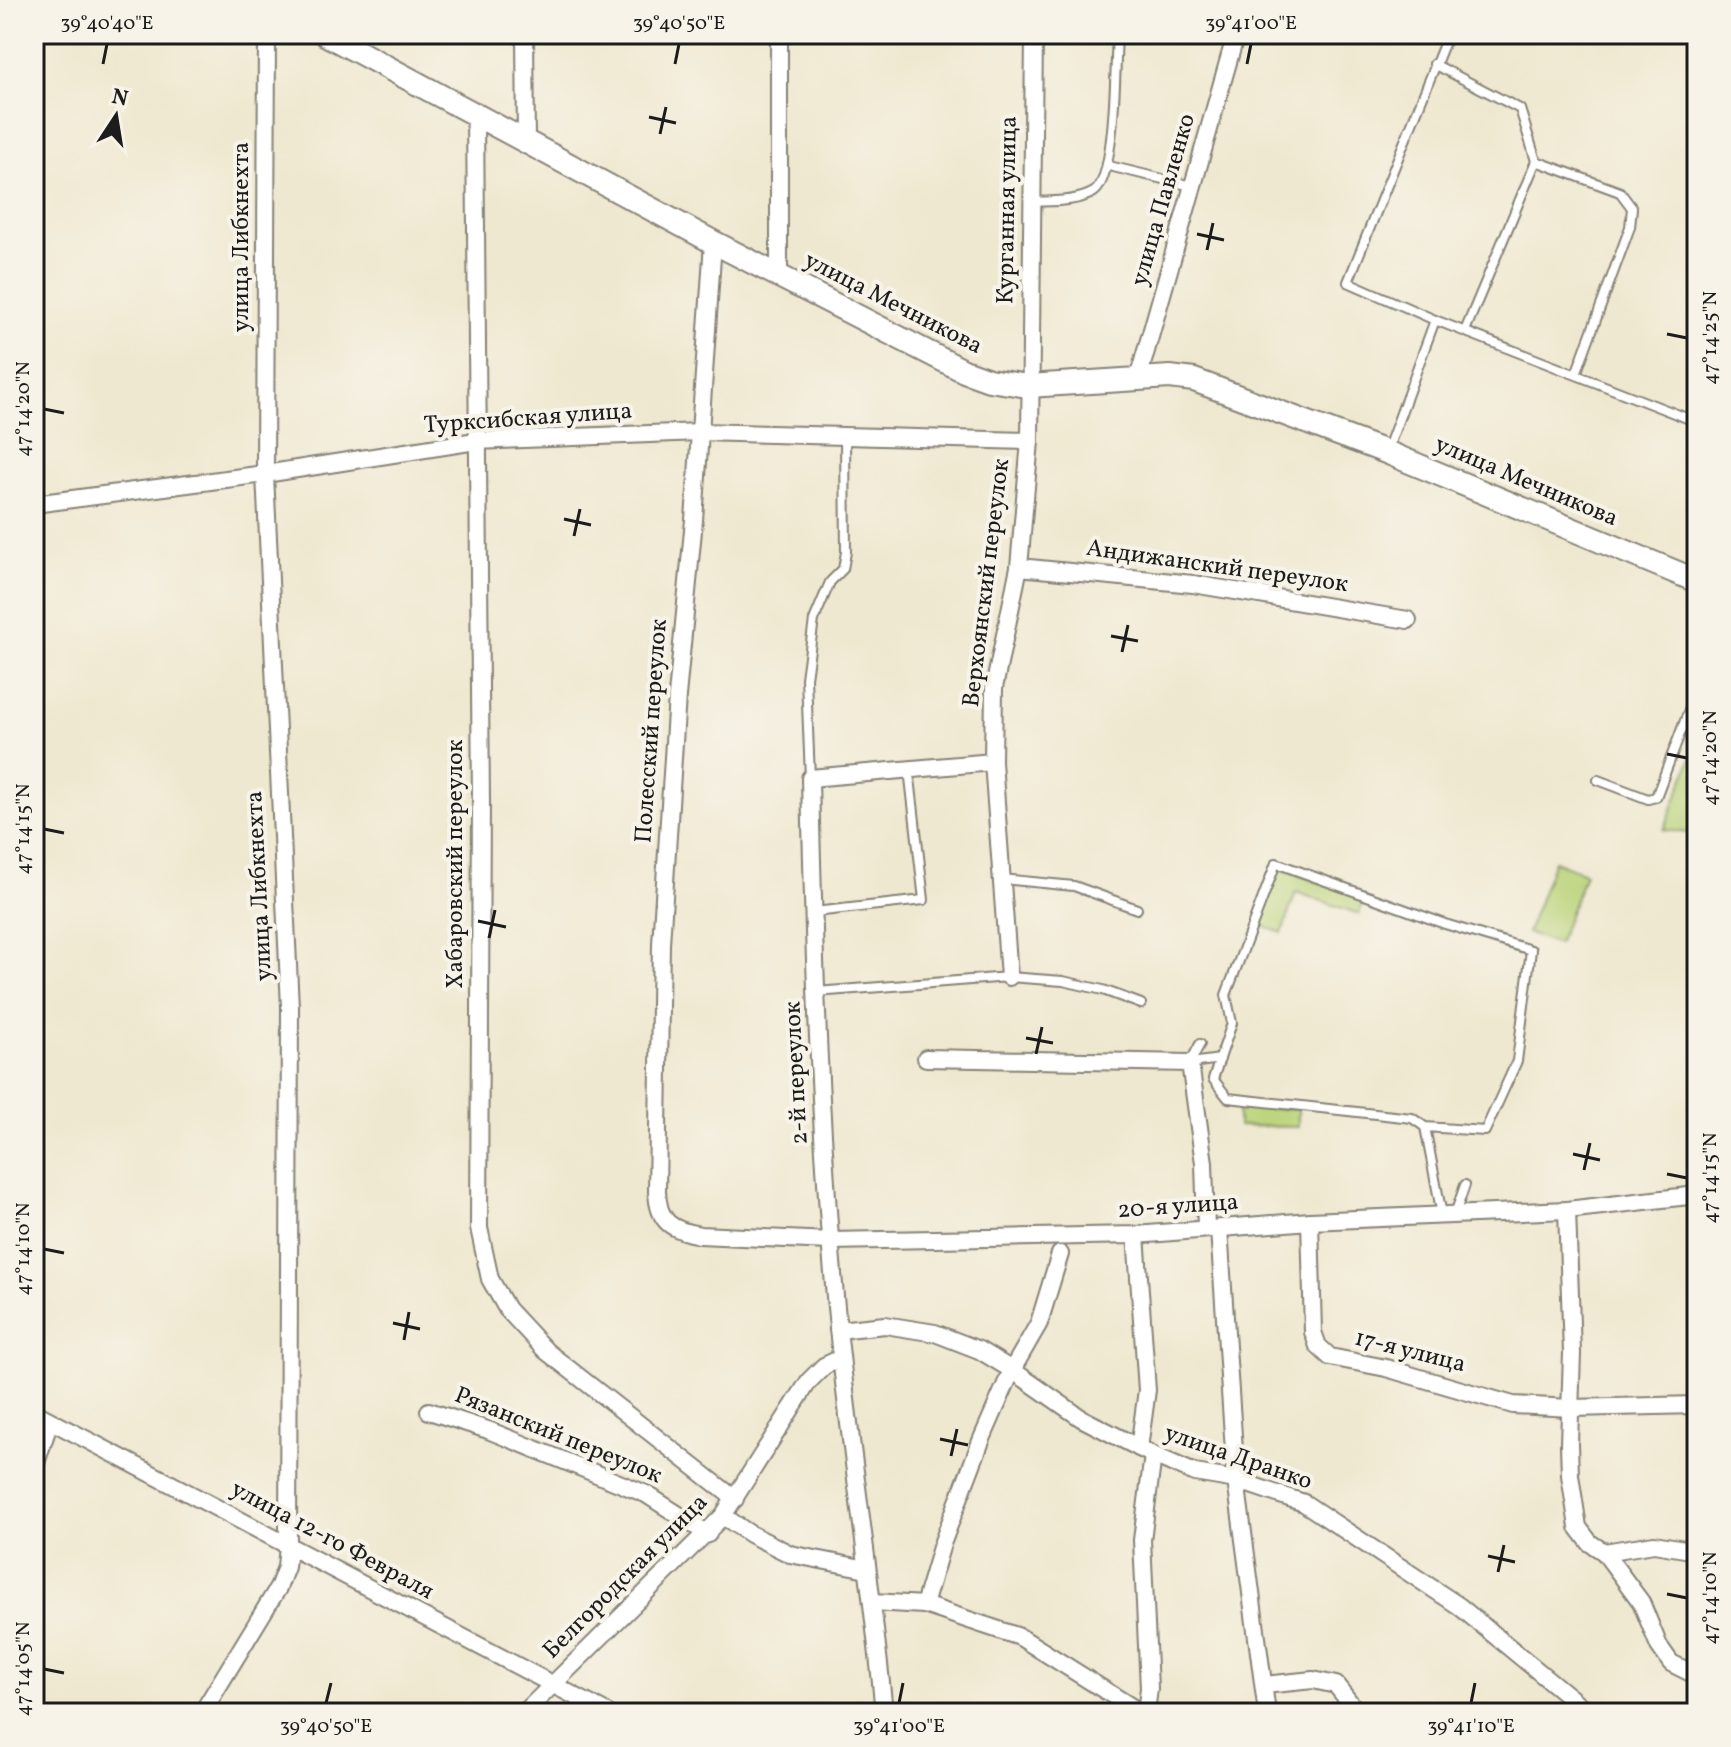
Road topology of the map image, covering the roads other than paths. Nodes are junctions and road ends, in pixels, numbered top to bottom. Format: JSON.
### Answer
{"nodes":[{"id":1,"x":267,"y":34,"type":"edge"},
{"id":2,"x":325,"y":34,"type":"edge"},
{"id":3,"x":525,"y":34,"type":"edge"},
{"id":4,"x":779,"y":34,"type":"edge"},
{"id":5,"x":1034,"y":34,"type":"edge"},
{"id":6,"x":1117,"y":34,"type":"edge"},
{"id":7,"x":1236,"y":34,"type":"edge"},
{"id":8,"x":1448,"y":34,"type":"edge"},
{"id":9,"x":1434,"y":64,"type":"junction"},
{"id":10,"x":475,"y":115,"type":"junction"},
{"id":11,"x":526,"y":141,"type":"junction"},
{"id":12,"x":1536,"y":161,"type":"junction"},
{"id":13,"x":1109,"y":166,"type":"junction"},
{"id":14,"x":1192,"y":186,"type":"junction"},
{"id":15,"x":1033,"y":202,"type":"junction"},
{"id":16,"x":713,"y":242,"type":"junction"},
{"id":17,"x":779,"y":275,"type":"junction"},
{"id":18,"x":1435,"y":320,"type":"junction"},
{"id":19,"x":1465,"y":331,"type":"junction"},
{"id":20,"x":1576,"y":374,"type":"junction"},
{"id":21,"x":1138,"y":379,"type":"junction"},
{"id":22,"x":1028,"y":386,"type":"junction"},
{"id":23,"x":1697,"y":422,"type":"edge"},
{"id":24,"x":700,"y":432,"type":"junction"},
{"id":25,"x":845,"y":437,"type":"junction"},
{"id":26,"x":476,"y":441,"type":"junction"},
{"id":27,"x":1030,"y":441,"type":"junction"},
{"id":28,"x":1386,"y":452,"type":"junction"},
{"id":29,"x":265,"y":474,"type":"junction"},
{"id":30,"x":34,"y":504,"type":"edge"},
{"id":31,"x":1019,"y":567,"type":"junction"},
{"id":32,"x":1697,"y":581,"type":"edge"},
{"id":33,"x":1408,"y":620,"type":"dead end"},
{"id":34,"x":1697,"y":689,"type":"edge"},
{"id":35,"x":1695,"y":701,"type":"edge"},
{"id":36,"x":993,"y":762,"type":"junction"},
{"id":37,"x":909,"y":769,"type":"junction"},
{"id":38,"x":810,"y":778,"type":"junction"},
{"id":39,"x":1598,"y":780,"type":"dead end"},
{"id":40,"x":1002,"y":879,"type":"junction"},
{"id":41,"x":1137,"y":909,"type":"dead end"},
{"id":42,"x":813,"y":912,"type":"junction"},
{"id":43,"x":1009,"y":977,"type":"junction"},
{"id":44,"x":816,"y":992,"type":"junction"},
{"id":45,"x":1141,"y":1004,"type":"dead end"},
{"id":46,"x":1200,"y":1044,"type":"dead end"},
{"id":47,"x":926,"y":1058,"type":"dead end"},
{"id":48,"x":1220,"y":1059,"type":"junction"},
{"id":49,"x":1190,"y":1063,"type":"junction"},
{"id":50,"x":1425,"y":1127,"type":"junction"},
{"id":51,"x":1465,"y":1185,"type":"dead end"},
{"id":52,"x":1697,"y":1195,"type":"edge"},
{"id":53,"x":1567,"y":1210,"type":"junction"},
{"id":54,"x":1448,"y":1215,"type":"junction"},
{"id":55,"x":666,"y":1221,"type":"joint"},
{"id":56,"x":1310,"y":1221,"type":"junction"},
{"id":57,"x":1212,"y":1229,"type":"junction"},
{"id":58,"x":1136,"y":1235,"type":"junction"},
{"id":59,"x":830,"y":1241,"type":"junction"},
{"id":60,"x":1060,"y":1254,"type":"dead end"},
{"id":61,"x":838,"y":1330,"type":"junction"},
{"id":62,"x":841,"y":1358,"type":"junction"},
{"id":63,"x":1012,"y":1370,"type":"junction"},
{"id":64,"x":1697,"y":1405,"type":"edge"},
{"id":65,"x":1571,"y":1408,"type":"junction"},
{"id":66,"x":429,"y":1411,"type":"dead end"},
{"id":67,"x":34,"y":1412,"type":"edge"},
{"id":68,"x":50,"y":1421,"type":"junction"},
{"id":69,"x":1146,"y":1452,"type":"junction"},
{"id":70,"x":34,"y":1469,"type":"edge"},
{"id":71,"x":1236,"y":1480,"type":"junction"},
{"id":72,"x":735,"y":1499,"type":"junction"},
{"id":73,"x":723,"y":1516,"type":"junction"},
{"id":74,"x":708,"y":1534,"type":"junction"},
{"id":75,"x":288,"y":1545,"type":"junction"},
{"id":76,"x":1697,"y":1551,"type":"edge"},
{"id":77,"x":1604,"y":1552,"type":"junction"},
{"id":78,"x":867,"y":1569,"type":"junction"},
{"id":79,"x":873,"y":1602,"type":"junction"},
{"id":80,"x":924,"y":1605,"type":"junction"},
{"id":81,"x":1697,"y":1676,"type":"edge"},
{"id":82,"x":553,"y":1684,"type":"junction"},
{"id":83,"x":1264,"y":1685,"type":"junction"},
{"id":84,"x":202,"y":1713,"type":"edge"},
{"id":85,"x":524,"y":1713,"type":"edge"},
{"id":86,"x":607,"y":1713,"type":"edge"},
{"id":87,"x":884,"y":1713,"type":"edge"},
{"id":88,"x":1144,"y":1713,"type":"edge"},
{"id":89,"x":1267,"y":1713,"type":"edge"},
{"id":90,"x":1358,"y":1713,"type":"edge"},
{"id":91,"x":1589,"y":1713,"type":"edge"}],
"edges":[{"from":1,"to":29,"type":"street","name":"улица Либкнехта"},
{"from":2,"to":10,"type":"main road","name":"улица Мечникова"},
{"from":3,"to":11,"type":"street"},
{"from":4,"to":17,"type":"street"},
{"from":5,"to":15,"type":"street","name":"Курганная улица"},
{"from":6,"to":13,"type":"lane"},
{"from":7,"to":14,"type":"street","name":"улица Павленко"},
{"from":8,"to":9,"type":"lane"},
{"from":9,"to":12,"type":"lane"},
{"from":9,"to":18,"type":"lane"},
{"from":10,"to":11,"type":"main road","name":"улица Мечникова"},
{"from":10,"to":26,"type":"street","name":"Хабаровский переулок"},
{"from":11,"to":16,"type":"main road","name":"улица Мечникова"},
{"from":12,"to":19,"type":"lane"},
{"from":12,"to":20,"type":"lane"},
{"from":13,"to":14,"type":"lane"},
{"from":13,"to":15,"type":"lane"},
{"from":14,"to":21,"type":"street","name":"улица Павленко"},
{"from":15,"to":22,"type":"street","name":"Курганная улица"},
{"from":16,"to":17,"type":"main road","name":"улица Мечникова"},
{"from":16,"to":24,"type":"street","name":"Полесский переулок"},
{"from":17,"to":22,"type":"main road","name":"улица Мечникова"},
{"from":18,"to":19,"type":"lane"},
{"from":18,"to":28,"type":"lane"},
{"from":19,"to":20,"type":"lane"},
{"from":20,"to":23,"type":"lane"},
{"from":21,"to":22,"type":"main road","name":"улица Мечникова"},
{"from":21,"to":28,"type":"main road","name":"улица Мечникова"},
{"from":22,"to":27,"type":"street","name":"Верхоянский переулок"},
{"from":24,"to":25,"type":"street","name":"Турксибская улица"},
{"from":24,"to":26,"type":"street","name":"Турксибская улица"},
{"from":24,"to":55,"type":"street","name":"Полесский переулок"},
{"from":25,"to":27,"type":"street","name":"Турксибская улица"},
{"from":25,"to":38,"type":"lane","name":"2-й переулок"},
{"from":26,"to":29,"type":"street","name":"Турксибская улица"},
{"from":26,"to":72,"type":"street","name":"Хабаровский переулок"},
{"from":27,"to":31,"type":"street","name":"Верхоянский переулок"},
{"from":28,"to":32,"type":"main road","name":"улица Мечникова"},
{"from":29,"to":30,"type":"street","name":"Турксибская улица"},
{"from":29,"to":75,"type":"street","name":"улица Либкнехта"},
{"from":31,"to":33,"type":"street","name":"Андижанский переулок"},
{"from":31,"to":36,"type":"street","name":"Верхоянский переулок"},
{"from":34,"to":35,"type":"lane"},
{"from":35,"to":39,"type":"lane"},
{"from":36,"to":37,"type":"street"},
{"from":36,"to":40,"type":"street","name":"Верхоянский переулок"},
{"from":37,"to":38,"type":"street"},
{"from":37,"to":42,"type":"lane"},
{"from":38,"to":42,"type":"street","name":"2-й переулок"},
{"from":40,"to":41,"type":"lane"},
{"from":40,"to":43,"type":"street","name":"Верхоянский переулок"},
{"from":42,"to":44,"type":"street","name":"2-й переулок"},
{"from":43,"to":44,"type":"lane"},
{"from":43,"to":45,"type":"lane"},
{"from":44,"to":59,"type":"street","name":"2-й переулок"},
{"from":46,"to":49,"type":"lane"},
{"from":47,"to":49,"type":"street"},
{"from":48,"to":49,"type":"lane"},
{"from":48,"to":50,"type":"lane"},
{"from":48,"to":50,"type":"lane"},
{"from":49,"to":57,"type":"street"},
{"from":50,"to":54,"type":"lane"},
{"from":51,"to":54,"type":"lane"},
{"from":52,"to":53,"type":"street","name":"20-я улица"},
{"from":53,"to":54,"type":"street","name":"20-я улица"},
{"from":53,"to":65,"type":"street"},
{"from":54,"to":56,"type":"street","name":"20-я улица"},
{"from":55,"to":59,"type":"street","name":"20-я улица"},
{"from":56,"to":57,"type":"street","name":"20-я улица"},
{"from":56,"to":65,"type":"street","name":"17-я улица"},
{"from":57,"to":58,"type":"street","name":"20-я улица"},
{"from":57,"to":71,"type":"street"},
{"from":58,"to":59,"type":"street","name":"20-я улица"},
{"from":58,"to":69,"type":"street"},
{"from":59,"to":61,"type":"street","name":"2-й переулок"},
{"from":60,"to":63,"type":"street"},
{"from":61,"to":62,"type":"street","name":"2-й переулок"},
{"from":61,"to":63,"type":"street","name":"улица Дранко"},
{"from":62,"to":72,"type":"street","name":"Белгородская улица"},
{"from":62,"to":78,"type":"street","name":"2-й переулок"},
{"from":63,"to":69,"type":"street","name":"улица Дранко"},
{"from":63,"to":80,"type":"street"},
{"from":64,"to":65,"type":"street","name":"17-я улица"},
{"from":65,"to":77,"type":"street"},
{"from":66,"to":74,"type":"street","name":"Рязанский переулок"},
{"from":67,"to":68,"type":"street","name":"улица 12-го Февраля"},
{"from":68,"to":70,"type":"street"},
{"from":68,"to":75,"type":"street","name":"улица 12-го Февраля"},
{"from":69,"to":71,"type":"street","name":"улица Дранко"},
{"from":69,"to":88,"type":"street"},
{"from":71,"to":83,"type":"street"},
{"from":71,"to":91,"type":"street","name":"улица Дранко"},
{"from":72,"to":73,"type":"street","name":"Белгородская улица"},
{"from":73,"to":74,"type":"street","name":"Белгородская улица"},
{"from":73,"to":78,"type":"street"},
{"from":74,"to":82,"type":"street","name":"Белгородская улица"},
{"from":75,"to":82,"type":"street","name":"улица 12-го Февраля"},
{"from":75,"to":84,"type":"street","name":"улица Либкнехта"},
{"from":76,"to":77,"type":"street"},
{"from":77,"to":81,"type":"street"},
{"from":78,"to":79,"type":"street","name":"2-й переулок"},
{"from":79,"to":80,"type":"street"},
{"from":79,"to":87,"type":"street","name":"2-й переулок"},
{"from":80,"to":88,"type":"street"},
{"from":82,"to":85,"type":"street","name":"Белгородская улица"},
{"from":82,"to":86,"type":"street","name":"улица 12-го Февраля"},
{"from":83,"to":89,"type":"street"},
{"from":83,"to":90,"type":"street"}]}
